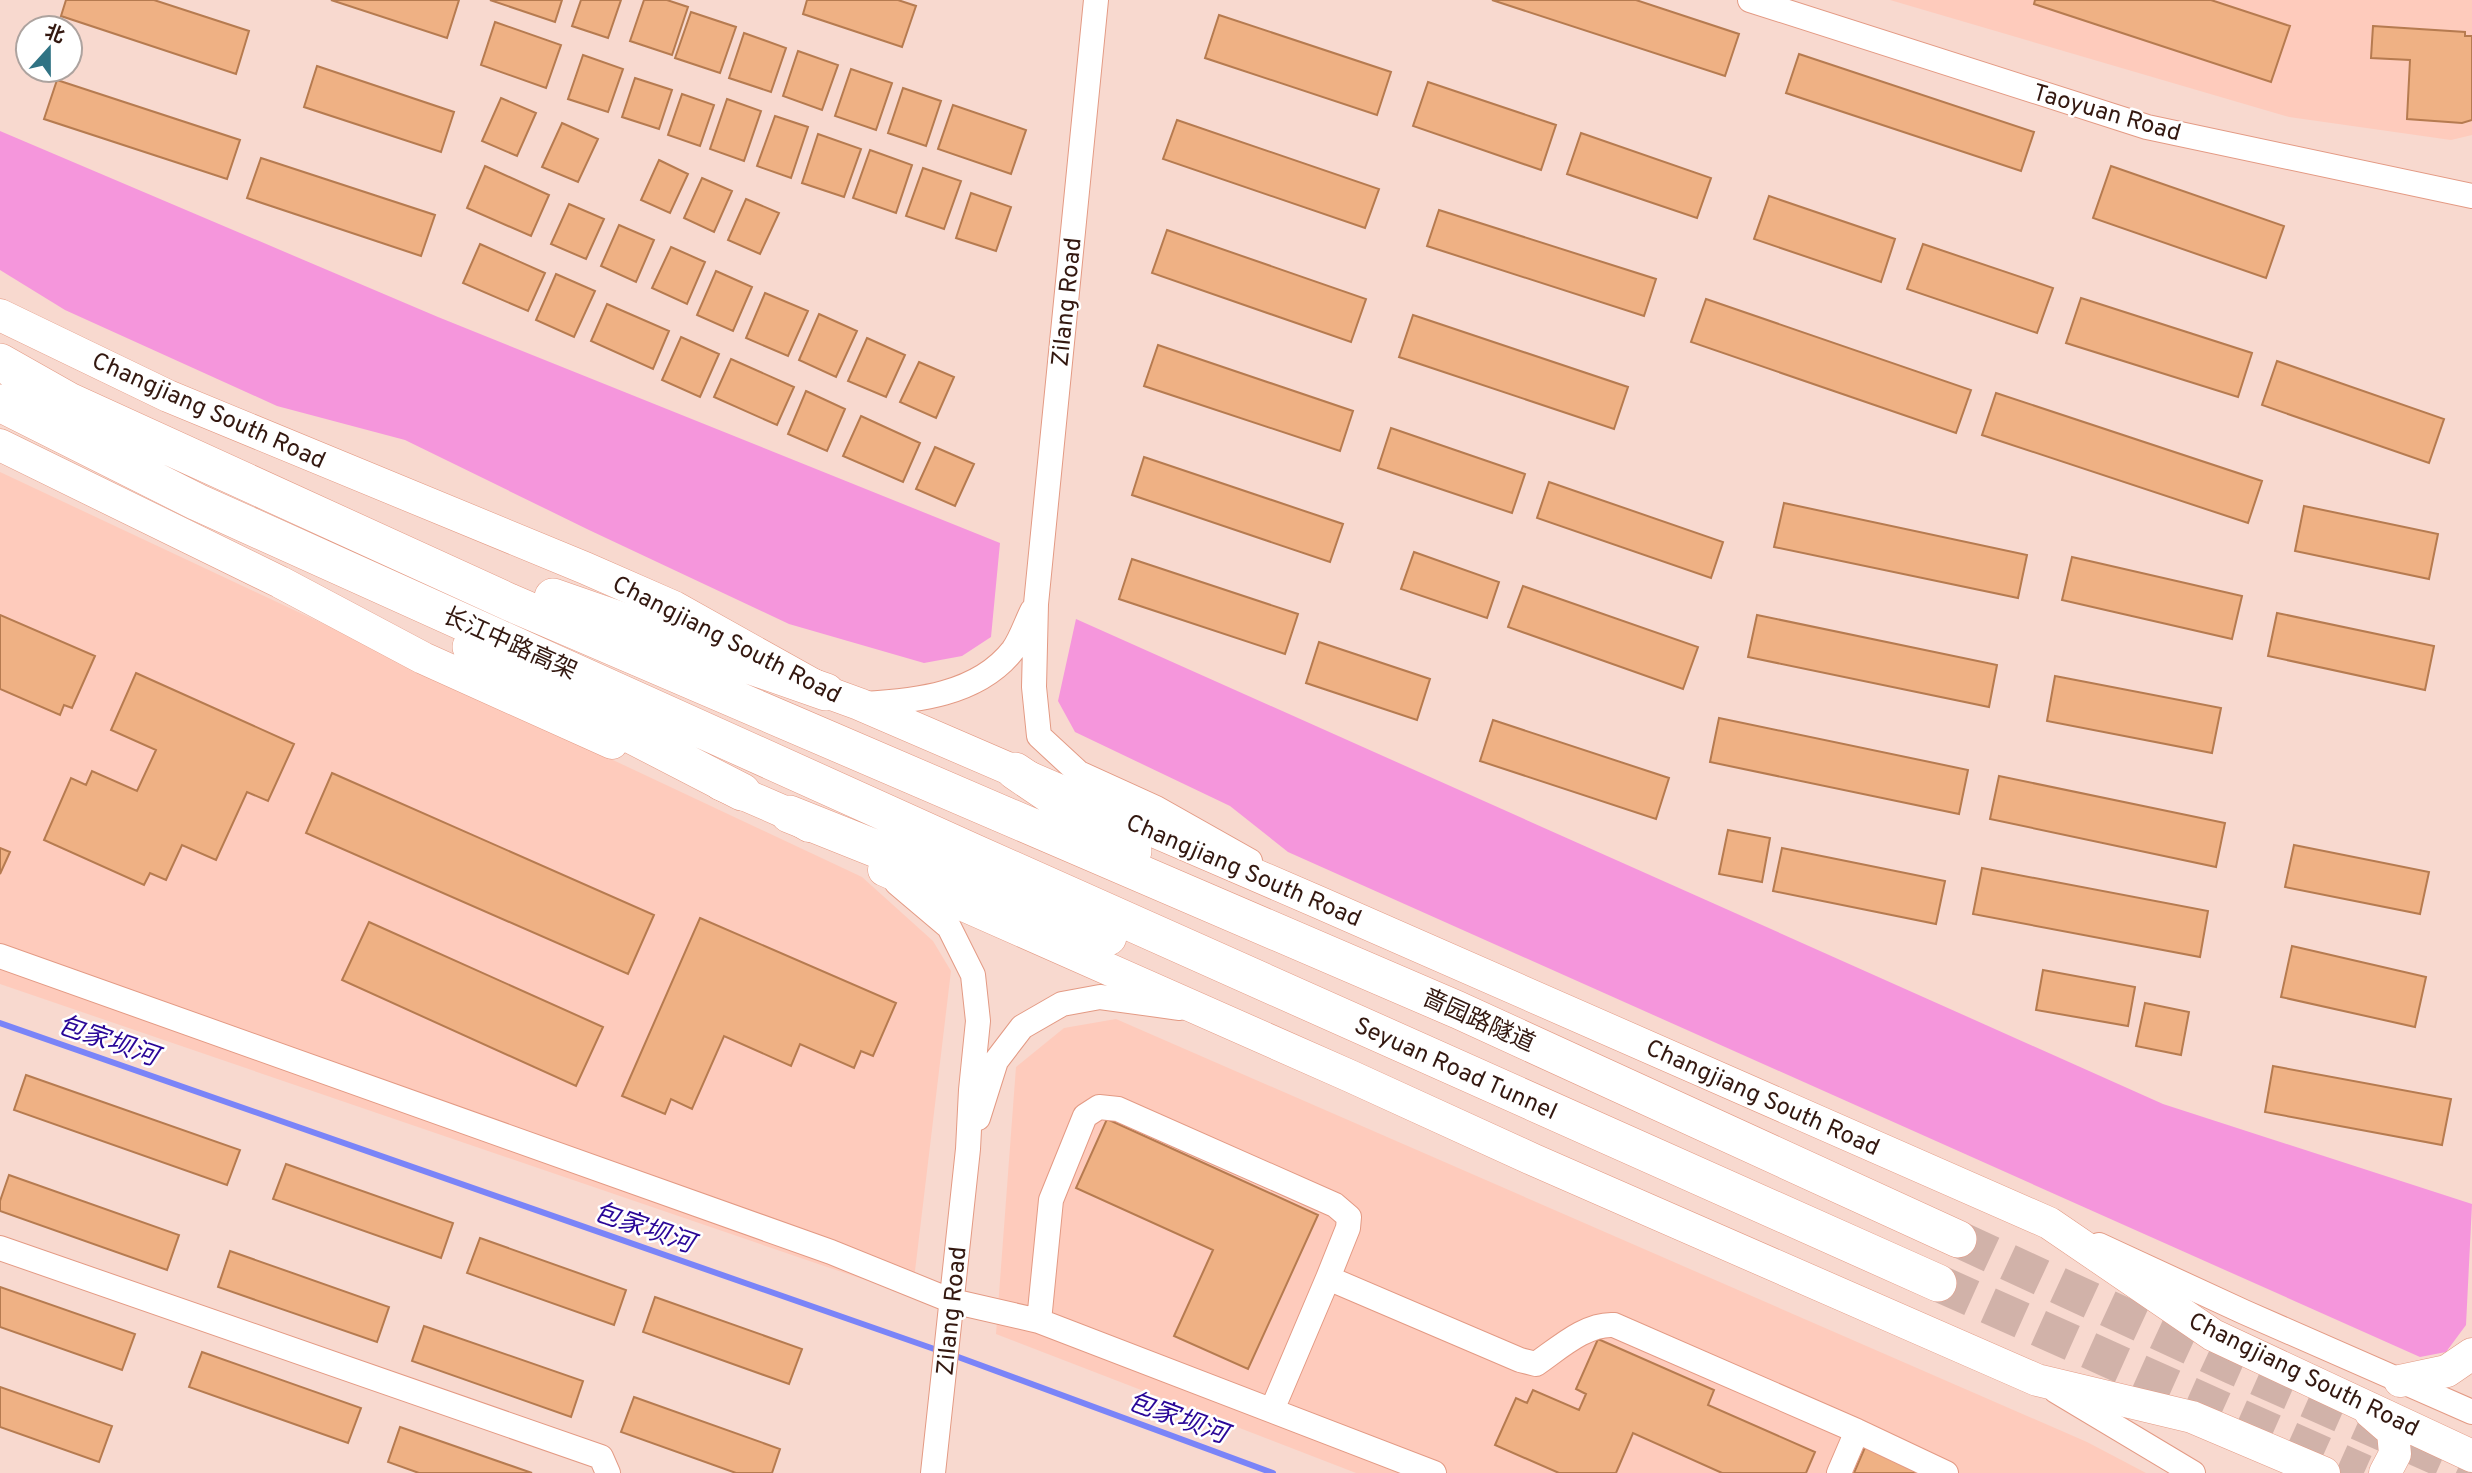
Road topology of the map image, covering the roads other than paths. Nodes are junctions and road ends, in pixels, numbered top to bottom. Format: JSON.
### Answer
{"nodes":[{"id":1,"x":1096,"y":0,"type":"edge"},
{"id":2,"x":1750,"y":0,"type":"edge"},
{"id":3,"x":2472,"y":195,"type":"edge"},
{"id":4,"x":0,"y":315,"type":"edge"},
{"id":5,"x":0,"y":362,"type":"edge"},
{"id":6,"x":0,"y":403,"type":"edge"},
{"id":7,"x":58,"y":415,"type":"junction"},
{"id":8,"x":0,"y":445,"type":"edge"},
{"id":9,"x":349,"y":527,"type":"junction"},
{"id":10,"x":342,"y":567,"type":"junction"},
{"id":11,"x":1036,"y":604,"type":"junction"},
{"id":12,"x":842,"y":698,"type":"junction"},
{"id":13,"x":1014,"y":771,"type":"junction"},
{"id":14,"x":742,"y":792,"type":"junction"},
{"id":15,"x":996,"y":810,"type":"joint"},
{"id":16,"x":789,"y":814,"type":"junction"},
{"id":17,"x":975,"y":853,"type":"joint"},
{"id":18,"x":880,"y":868,"type":"junction"},
{"id":19,"x":1318,"y":902,"type":"junction"},
{"id":20,"x":0,"y":956,"type":"edge"},
{"id":21,"x":1200,"y":1010,"type":"junction"},
{"id":22,"x":1458,"y":1010,"type":"junction"},
{"id":23,"x":968,"y":1149,"type":"junction"},
{"id":24,"x":1732,"y":1191,"type":"junction"},
{"id":25,"x":2049,"y":1223,"type":"junction"},
{"id":26,"x":1958,"y":1239,"type":"tunnel mouth"},
{"id":27,"x":0,"y":1248,"type":"edge"},
{"id":28,"x":1328,"y":1278,"type":"junction"},
{"id":29,"x":1938,"y":1283,"type":"tunnel mouth"},
{"id":30,"x":952,"y":1301,"type":"junction"},
{"id":31,"x":1039,"y":1321,"type":"junction"},
{"id":32,"x":2472,"y":1354,"type":"edge"},
{"id":33,"x":2037,"y":1380,"type":"junction"},
{"id":34,"x":2400,"y":1381,"type":"junction"},
{"id":35,"x":2358,"y":1402,"type":"junction"},
{"id":36,"x":1272,"y":1410,"type":"junction"},
{"id":37,"x":2472,"y":1412,"type":"edge"},
{"id":38,"x":1857,"y":1431,"type":"junction"},
{"id":39,"x":2472,"y":1455,"type":"edge"},
{"id":40,"x":608,"y":1473,"type":"edge"},
{"id":41,"x":933,"y":1473,"type":"edge"},
{"id":42,"x":1434,"y":1473,"type":"edge"},
{"id":43,"x":1839,"y":1473,"type":"edge"},
{"id":44,"x":1945,"y":1473,"type":"edge"},
{"id":45,"x":2193,"y":1473,"type":"edge"},
{"id":46,"x":2324,"y":1473,"type":"edge"},
{"id":47,"x":2385,"y":1473,"type":"edge"}],
"edges":[{"from":1,"to":11,"type":"street","name":"Zilang Road"},
{"from":2,"to":3,"type":"street","name":"Taoyuan Road"},
{"from":4,"to":12,"type":"main road","name":"Changjiang South Road"},
{"from":5,"to":7,"type":"highway"},
{"from":6,"to":7,"type":"highway"},
{"from":7,"to":9,"type":"highway","name":"长江中路高架"},
{"from":7,"to":10,"type":"highway","name":"长江中路高架"},
{"from":8,"to":14,"type":"main road"},
{"from":9,"to":12,"type":"highway"},
{"from":9,"to":15,"type":"highway","name":"长江中路高架"},
{"from":10,"to":14,"type":"highway"},
{"from":10,"to":17,"type":"highway","name":"长江中路高架"},
{"from":11,"to":12,"type":"street"},
{"from":11,"to":19,"type":"street","name":"Zilang Road"},
{"from":12,"to":13,"type":"main road","name":"Changjiang South Road"},
{"from":13,"to":19,"type":"main road","name":"Changjiang South Road"},
{"from":13,"to":22,"type":"highway"},
{"from":14,"to":16,"type":"main road"},
{"from":15,"to":22,"type":"highway","name":"啬园路隧道"},
{"from":16,"to":18,"type":"main road"},
{"from":16,"to":24,"type":"highway"},
{"from":17,"to":24,"type":"highway","name":"Seyuan Road Tunnel"},
{"from":18,"to":21,"type":"main road"},
{"from":18,"to":23,"type":"street"},
{"from":19,"to":25,"type":"main road","name":"Changjiang South Road"},
{"from":20,"to":30,"type":"street"},
{"from":21,"to":23,"type":"street"},
{"from":21,"to":33,"type":"main road"},
{"from":22,"to":26,"type":"highway","name":"啬园路隧道"},
{"from":23,"to":30,"type":"street","name":"Zilang Road"},
{"from":24,"to":29,"type":"highway","name":"Seyuan Road Tunnel"},
{"from":25,"to":34,"type":"street"},
{"from":25,"to":35,"type":"main road","name":"Changjiang South Road"},
{"from":27,"to":40,"type":"street"},
{"from":28,"to":31,"type":"street"},
{"from":28,"to":36,"type":"street"},
{"from":28,"to":38,"type":"street"},
{"from":30,"to":31,"type":"street"},
{"from":30,"to":41,"type":"street","name":"Zilang Road"},
{"from":31,"to":36,"type":"street"},
{"from":32,"to":34,"type":"main road"},
{"from":33,"to":45,"type":"street"},
{"from":33,"to":46,"type":"main road"},
{"from":34,"to":37,"type":"street"},
{"from":35,"to":39,"type":"main road","name":"Changjiang South Road"},
{"from":35,"to":47,"type":"main road"},
{"from":36,"to":42,"type":"street"},
{"from":38,"to":43,"type":"street"},
{"from":38,"to":44,"type":"street"}]}
